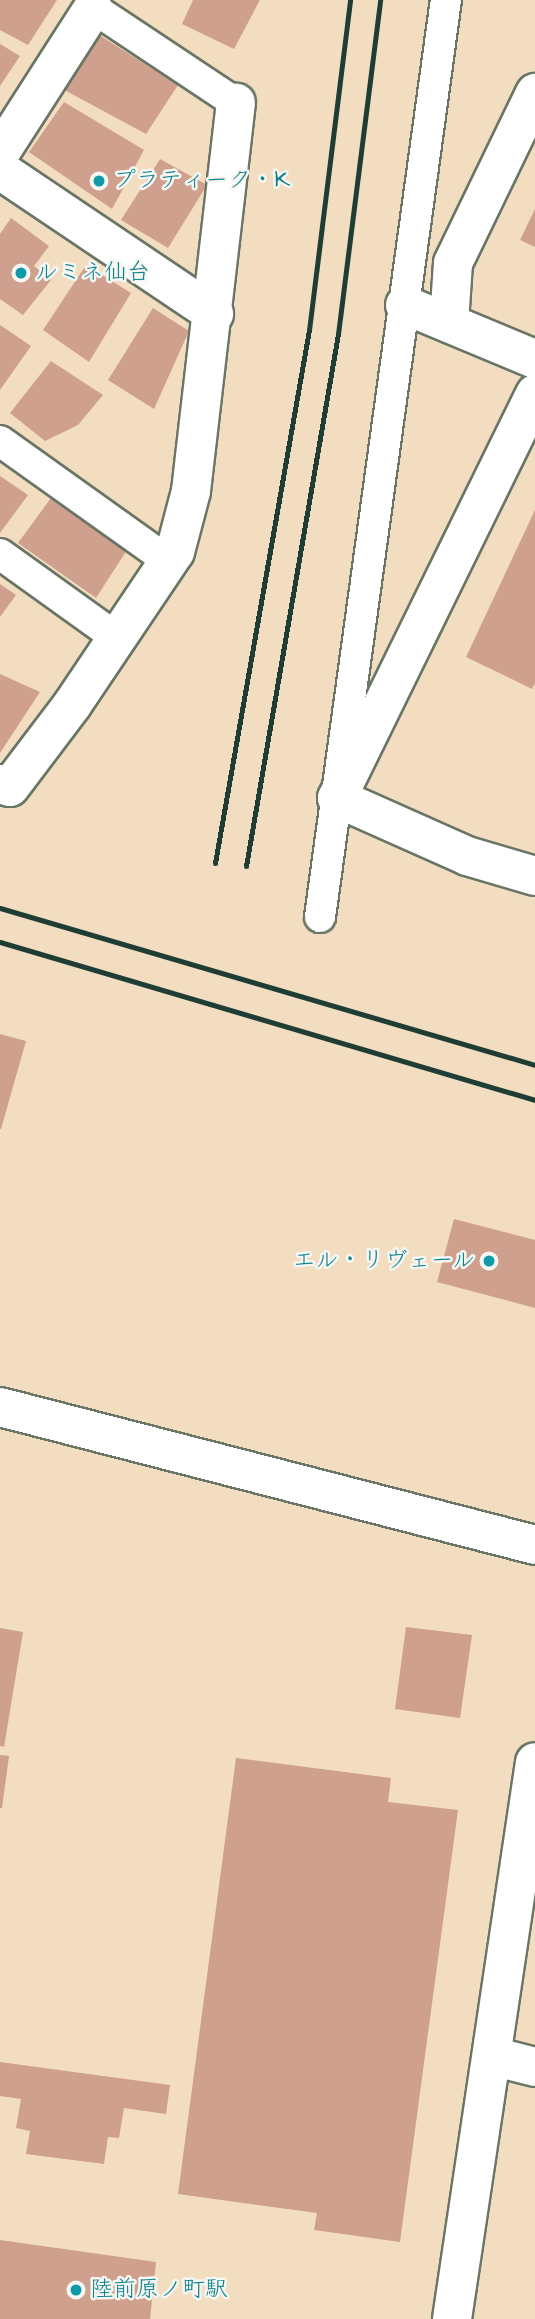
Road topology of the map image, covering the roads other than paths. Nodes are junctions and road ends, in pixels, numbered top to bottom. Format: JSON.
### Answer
{"nodes":[{"id":1,"x":446,"y":0,"type":"edge"},
{"id":2,"x":93,"y":8,"type":"joint"},
{"id":3,"x":535,"y":93,"type":"edge"},
{"id":4,"x":236,"y":103,"type":"joint"},
{"id":5,"x":0,"y":153,"type":"edge"},
{"id":6,"x":0,"y":170,"type":"edge"},
{"id":7,"x":405,"y":305,"type":"junction"},
{"id":8,"x":214,"y":314,"type":"junction"},
{"id":9,"x":449,"y":323,"type":"junction"},
{"id":10,"x":535,"y":359,"type":"edge"},
{"id":11,"x":535,"y":394,"type":"edge"},
{"id":12,"x":0,"y":441,"type":"edge"},
{"id":13,"x":0,"y":554,"type":"edge"},
{"id":14,"x":168,"y":561,"type":"junction"},
{"id":15,"x":117,"y":638,"type":"junction"},
{"id":16,"x":0,"y":784,"type":"edge"},
{"id":17,"x":337,"y":798,"type":"junction"},
{"id":18,"x":535,"y":876,"type":"edge"},
{"id":19,"x":320,"y":917,"type":"dead end"},
{"id":20,"x":0,"y":1406,"type":"edge"},
{"id":21,"x":535,"y":1545,"type":"edge"},
{"id":22,"x":535,"y":1762,"type":"edge"},
{"id":23,"x":492,"y":2056,"type":"junction"},
{"id":24,"x":535,"y":2067,"type":"edge"},
{"id":25,"x":452,"y":2319,"type":"edge"}],
"edges":[{"from":1,"to":7,"type":"lane"},
{"from":2,"to":4,"type":"lane"},
{"from":2,"to":5,"type":"street"},
{"from":3,"to":9,"type":"street"},
{"from":4,"to":8,"type":"street"},
{"from":6,"to":8,"type":"street"},
{"from":7,"to":9,"type":"street"},
{"from":7,"to":17,"type":"lane"},
{"from":8,"to":14,"type":"street"},
{"from":9,"to":10,"type":"street"},
{"from":11,"to":17,"type":"street"},
{"from":12,"to":14,"type":"lane"},
{"from":13,"to":15,"type":"lane"},
{"from":14,"to":15,"type":"street"},
{"from":15,"to":16,"type":"street"},
{"from":17,"to":18,"type":"street"},
{"from":17,"to":19,"type":"lane"},
{"from":20,"to":21,"type":"street"},
{"from":22,"to":23,"type":"street"},
{"from":23,"to":24,"type":"street"},
{"from":23,"to":25,"type":"street"}]}
